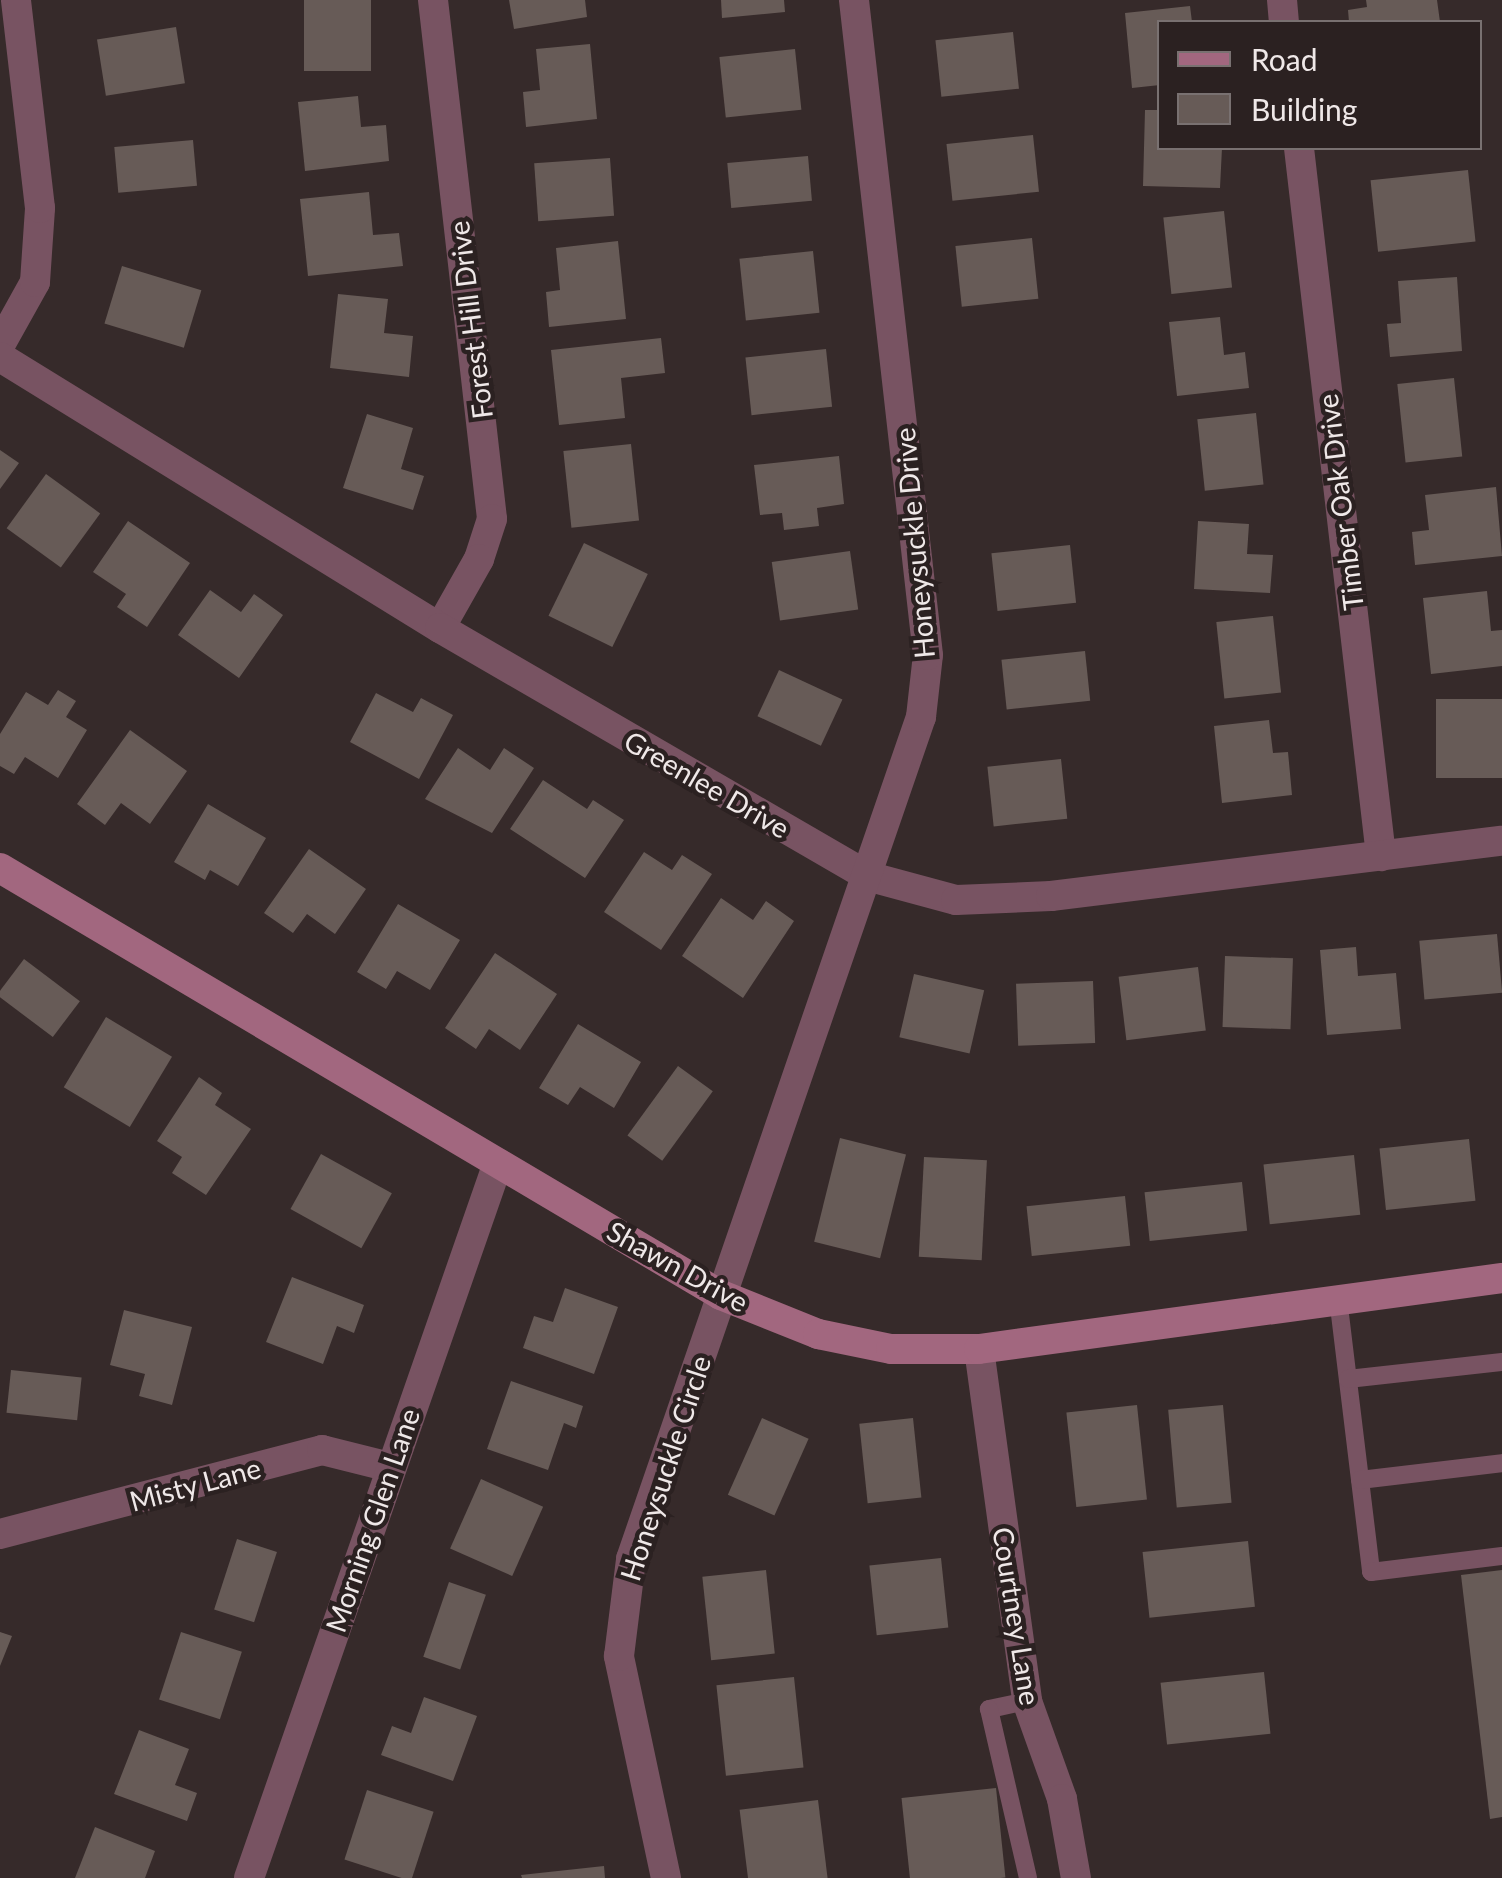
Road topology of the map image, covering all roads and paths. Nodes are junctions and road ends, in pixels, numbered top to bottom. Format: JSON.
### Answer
{"nodes":[{"id":1,"x":16,"y":0,"type":"edge"},
{"id":2,"x":432,"y":0,"type":"edge"},
{"id":3,"x":854,"y":0,"type":"edge"},
{"id":4,"x":1299,"y":150,"type":"edge"},
{"id":5,"x":0,"y":345,"type":"edge"},
{"id":6,"x":0,"y":357,"type":"edge"},
{"id":7,"x":440,"y":628,"type":"junction"},
{"id":8,"x":1502,"y":841,"type":"edge"},
{"id":9,"x":1381,"y":856,"type":"junction"},
{"id":10,"x":0,"y":868,"type":"edge"},
{"id":11,"x":867,"y":876,"type":"junction"},
{"id":12,"x":498,"y":1163,"type":"junction"},
{"id":13,"x":1502,"y":1278,"type":"edge"},
{"id":14,"x":721,"y":1295,"type":"junction"},
{"id":15,"x":1338,"y":1298,"type":"junction"},
{"id":16,"x":980,"y":1349,"type":"junction"},
{"id":17,"x":1502,"y":1362,"type":"edge"},
{"id":18,"x":1348,"y":1380,"type":"junction"},
{"id":19,"x":1502,"y":1463,"type":"edge"},
{"id":20,"x":390,"y":1467,"type":"junction"},
{"id":21,"x":1360,"y":1480,"type":"junction"},
{"id":22,"x":0,"y":1534,"type":"edge"},
{"id":23,"x":1502,"y":1556,"type":"edge"},
{"id":24,"x":1027,"y":1700,"type":"junction"},
{"id":25,"x":249,"y":1878,"type":"edge"},
{"id":26,"x":666,"y":1878,"type":"edge"},
{"id":27,"x":1028,"y":1878,"type":"edge"},
{"id":28,"x":1076,"y":1878,"type":"edge"}],
"edges":[{"from":1,"to":5,"type":"street"},
{"from":2,"to":7,"type":"street","name":"Forest Hill Drive"},
{"from":3,"to":11,"type":"street","name":"Honeysuckle Drive"},
{"from":4,"to":9,"type":"street","name":"Timber Oak Drive"},
{"from":6,"to":7,"type":"street","name":"Greenlee Drive"},
{"from":7,"to":11,"type":"street","name":"Greenlee Drive"},
{"from":8,"to":9,"type":"street","name":"Greenlee Drive"},
{"from":9,"to":11,"type":"street","name":"Greenlee Drive"},
{"from":10,"to":12,"type":"street","name":"Shawn Drive"},
{"from":11,"to":14,"type":"street","name":"Honeysuckle Drive"},
{"from":12,"to":14,"type":"street","name":"Shawn Drive"},
{"from":12,"to":20,"type":"street","name":"Morning Glen Lane"},
{"from":13,"to":15,"type":"street","name":"Shawn Drive"},
{"from":14,"to":16,"type":"street","name":"Shawn Drive"},
{"from":14,"to":26,"type":"street","name":"Honeysuckle Circle"},
{"from":15,"to":16,"type":"street","name":"Shawn Drive"},
{"from":15,"to":18,"type":"lane"},
{"from":16,"to":24,"type":"street","name":"Courtney Lane"},
{"from":17,"to":18,"type":"lane"},
{"from":18,"to":21,"type":"lane"},
{"from":19,"to":21,"type":"lane"},
{"from":20,"to":22,"type":"street","name":"Misty Lane"},
{"from":20,"to":25,"type":"street","name":"Morning Glen Lane"},
{"from":21,"to":23,"type":"lane"},
{"from":24,"to":27,"type":"lane"},
{"from":24,"to":28,"type":"street","name":"Courtney Lane"}]}
